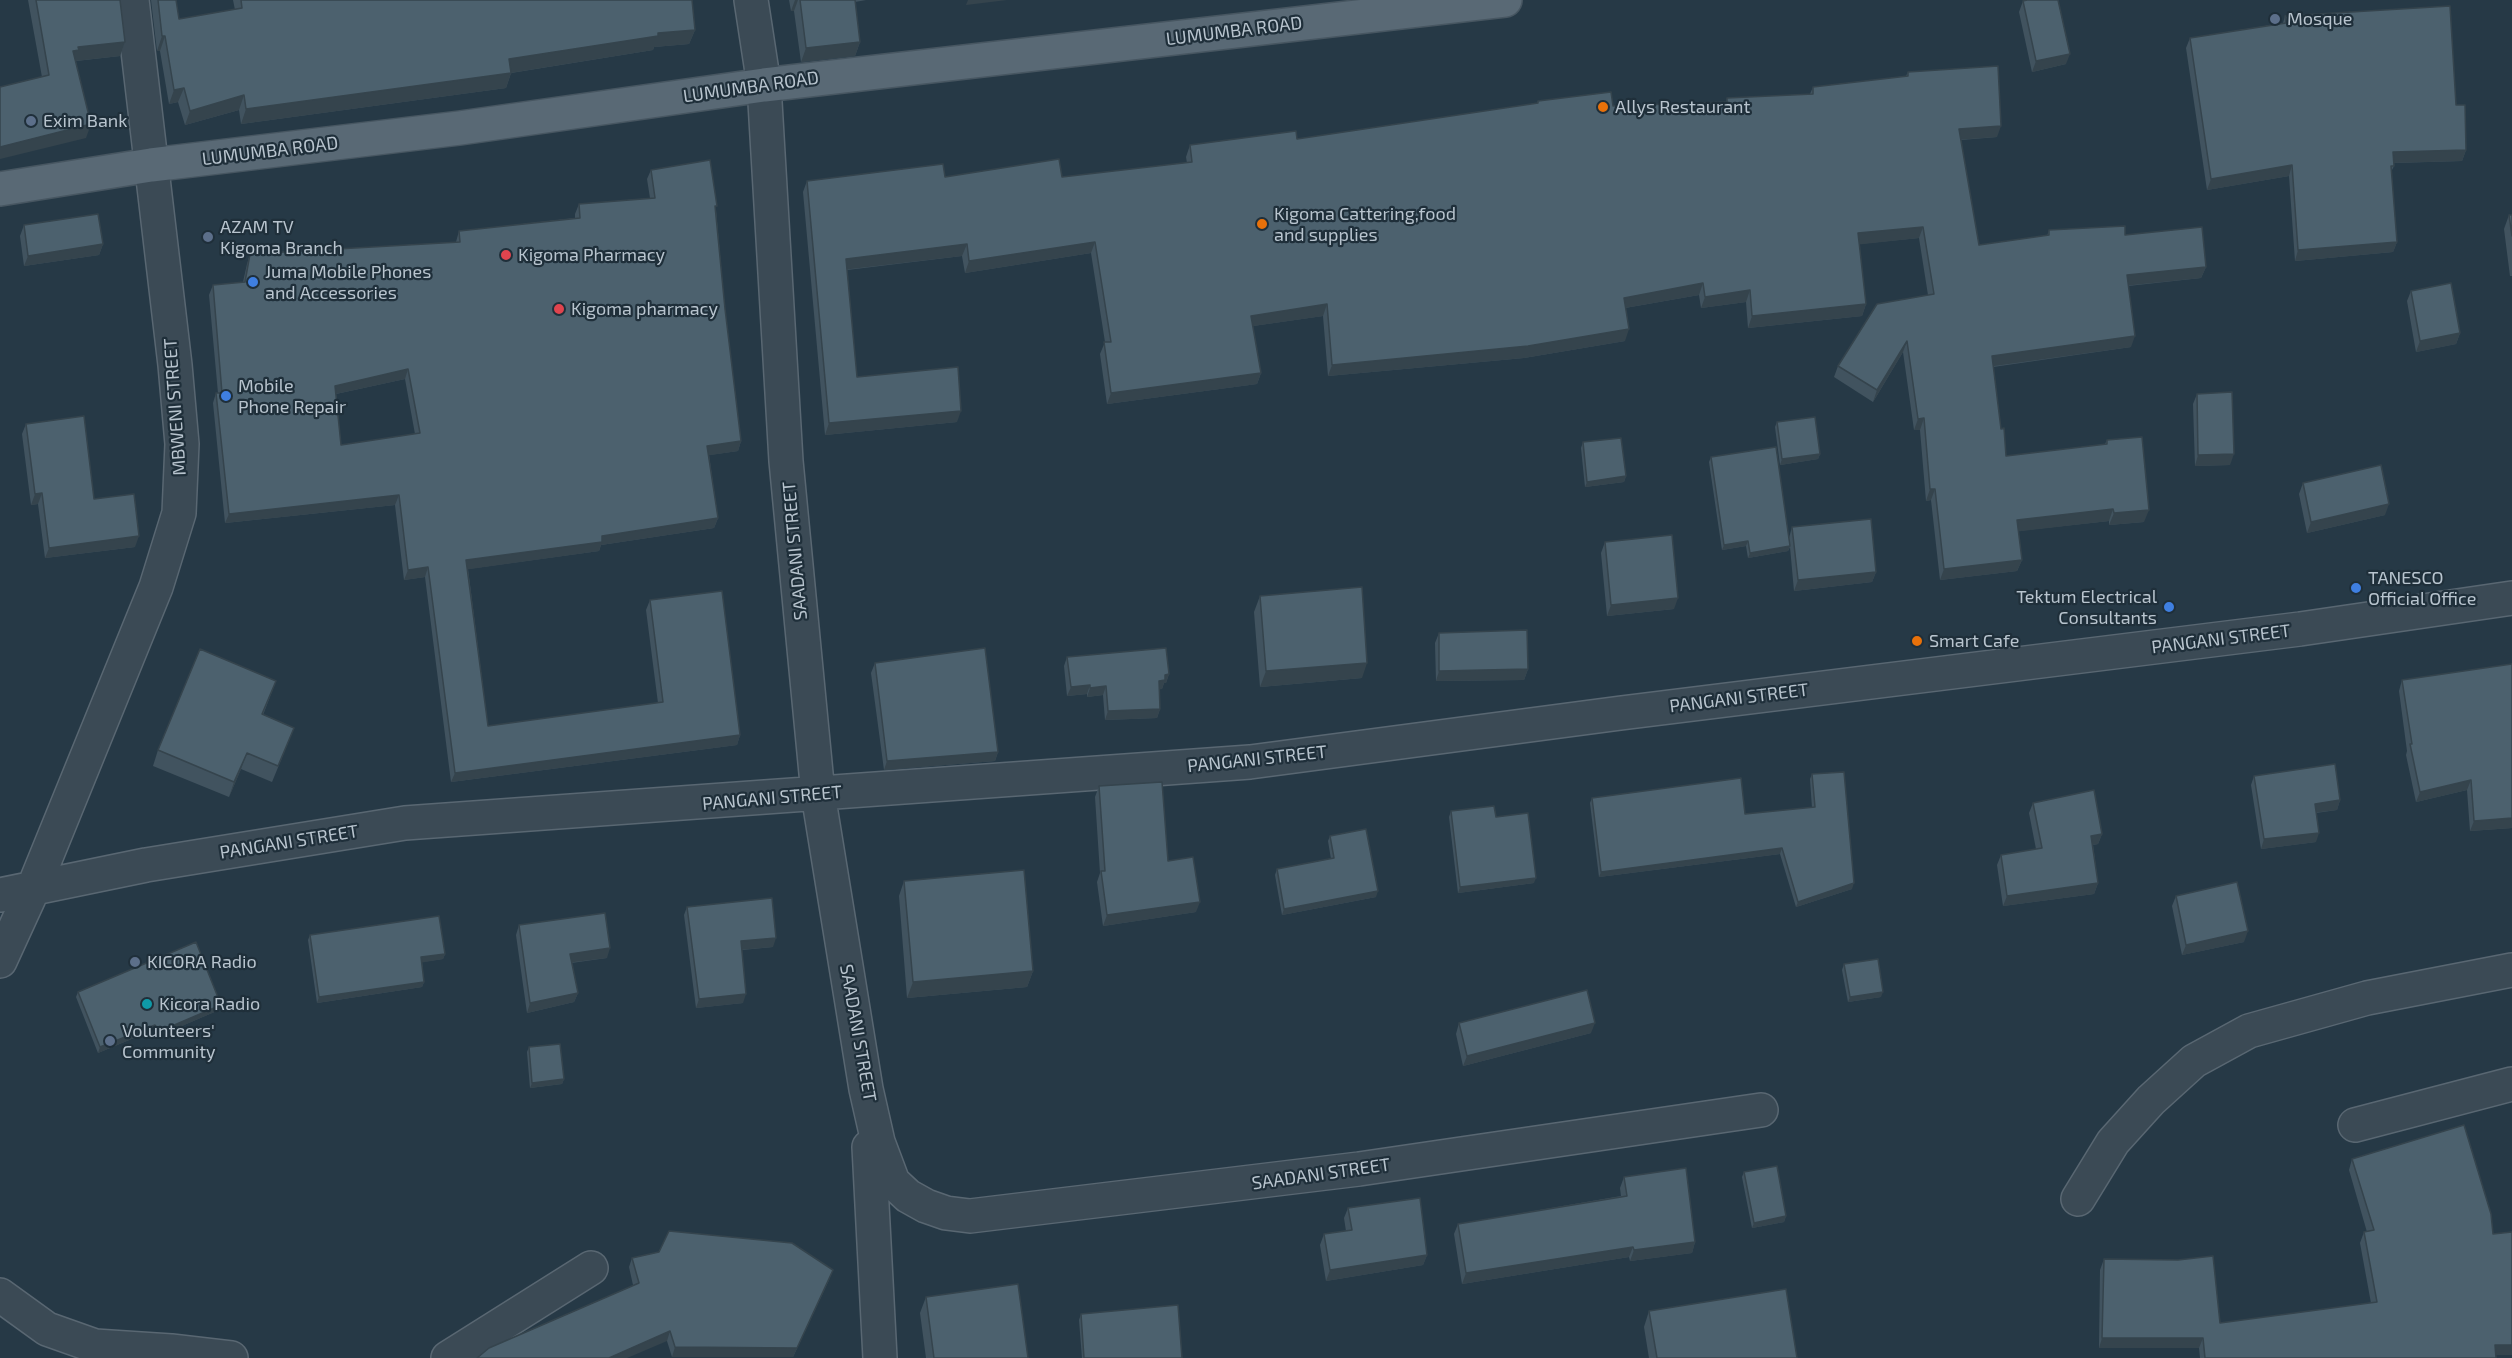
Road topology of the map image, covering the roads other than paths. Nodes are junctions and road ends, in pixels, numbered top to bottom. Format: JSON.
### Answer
{"nodes":[{"id":1,"x":132,"y":0,"type":"edge"},
{"id":2,"x":751,"y":0,"type":"edge"},
{"id":3,"x":1504,"y":0,"type":"edge"},
{"id":4,"x":764,"y":85,"type":"junction"},
{"id":5,"x":151,"y":165,"type":"junction"},
{"id":6,"x":0,"y":189,"type":"edge"},
{"id":7,"x":2512,"y":598,"type":"edge"},
{"id":8,"x":818,"y":794,"type":"junction"},
{"id":9,"x":33,"y":889,"type":"junction"},
{"id":10,"x":0,"y":895,"type":"edge"},
{"id":11,"x":0,"y":961,"type":"edge"},
{"id":12,"x":2512,"y":970,"type":"edge"},
{"id":13,"x":2512,"y":1084,"type":"edge"},
{"id":14,"x":866,"y":1089,"type":"junction"},
{"id":15,"x":1761,"y":1110,"type":"dead end"},
{"id":16,"x":2355,"y":1125,"type":"dead end"},
{"id":17,"x":2078,"y":1199,"type":"dead end"},
{"id":18,"x":591,"y":1268,"type":"dead end"},
{"id":19,"x":0,"y":1295,"type":"edge"},
{"id":20,"x":231,"y":1358,"type":"edge"},
{"id":21,"x":448,"y":1358,"type":"edge"},
{"id":22,"x":880,"y":1358,"type":"edge"}],
"edges":[{"from":1,"to":5,"type":"street","name":"MBWENI STREET"},
{"from":2,"to":4,"type":"street","name":"SAADANI STREET"},
{"from":3,"to":4,"type":"main road","name":"LUMUMBA ROAD"},
{"from":4,"to":5,"type":"main road","name":"LUMUMBA ROAD"},
{"from":4,"to":8,"type":"street","name":"SAADANI STREET"},
{"from":5,"to":6,"type":"main road","name":"LUMUMBA ROAD"},
{"from":5,"to":9,"type":"street","name":"MBWENI STREET"},
{"from":7,"to":8,"type":"street","name":"PANGANI STREET"},
{"from":8,"to":9,"type":"street","name":"PANGANI STREET"},
{"from":8,"to":14,"type":"street","name":"SAADANI STREET"},
{"from":9,"to":10,"type":"street","name":"PANGANI STREET"},
{"from":9,"to":11,"type":"street","name":"MBWENI STREET"},
{"from":12,"to":17,"type":"street"},
{"from":13,"to":16,"type":"street"},
{"from":14,"to":15,"type":"street","name":"SAADANI STREET"},
{"from":14,"to":22,"type":"street"},
{"from":18,"to":21,"type":"street"},
{"from":19,"to":20,"type":"street"}]}
